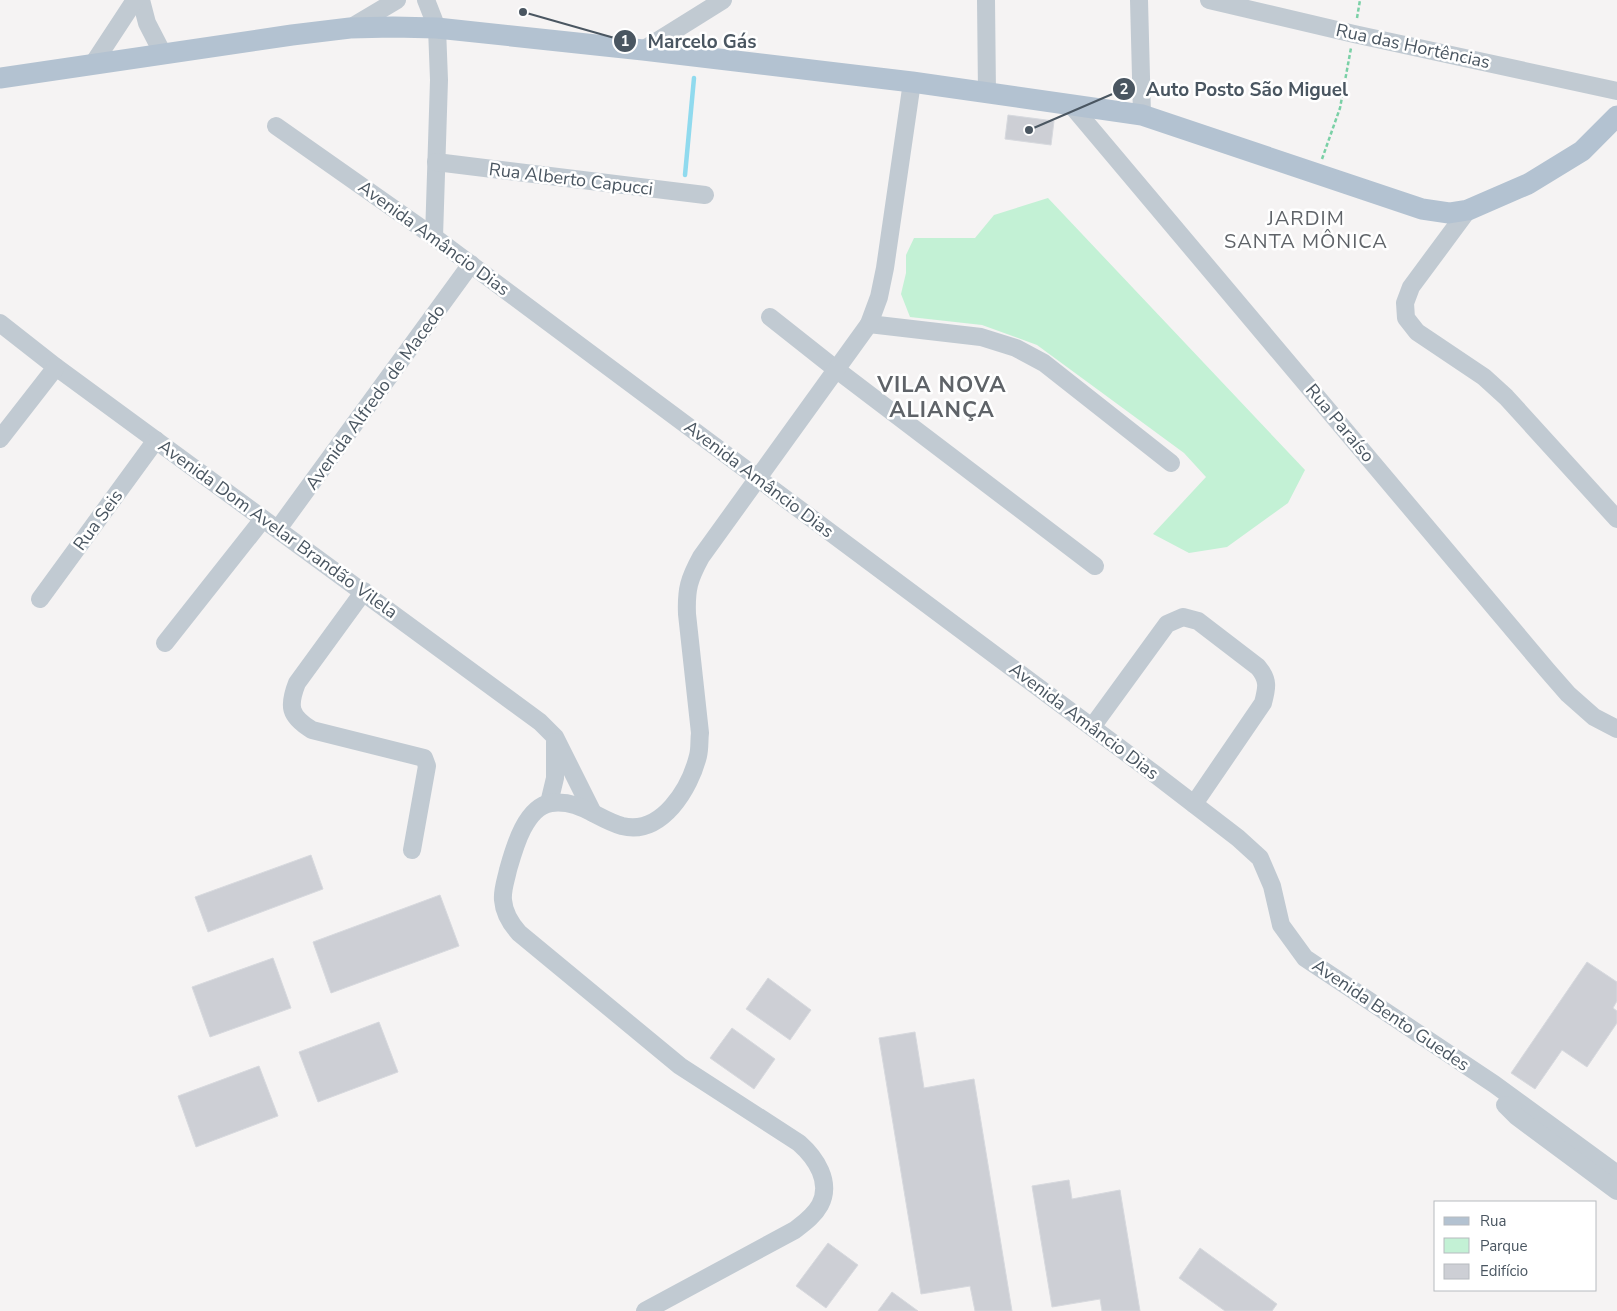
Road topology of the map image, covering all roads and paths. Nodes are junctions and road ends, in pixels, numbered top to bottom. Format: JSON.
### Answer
{"nodes":[{"id":1,"x":135,"y":0,"type":"edge"},
{"id":2,"x":141,"y":0,"type":"edge"},
{"id":3,"x":397,"y":0,"type":"edge"},
{"id":4,"x":426,"y":0,"type":"edge"},
{"id":5,"x":723,"y":0,"type":"edge"},
{"id":6,"x":986,"y":0,"type":"edge"},
{"id":7,"x":1139,"y":0,"type":"edge"},
{"id":8,"x":1209,"y":0,"type":"edge"},
{"id":9,"x":350,"y":28,"type":"junction"},
{"id":10,"x":437,"y":28,"type":"junction"},
{"id":11,"x":1354,"y":34,"type":"junction"},
{"id":12,"x":643,"y":50,"type":"junction"},
{"id":13,"x":163,"y":54,"type":"junction"},
{"id":14,"x":93,"y":64,"type":"junction"},
{"id":15,"x":0,"y":78,"type":"edge"},
{"id":16,"x":912,"y":82,"type":"junction"},
{"id":17,"x":1617,"y":90,"type":"edge"},
{"id":18,"x":987,"y":93,"type":"junction"},
{"id":19,"x":1072,"y":106,"type":"junction"},
{"id":20,"x":1142,"y":115,"type":"junction"},
{"id":21,"x":1617,"y":116,"type":"edge"},
{"id":22,"x":276,"y":126,"type":"dead end"},
{"id":23,"x":436,"y":162,"type":"junction"},
{"id":24,"x":1317,"y":173,"type":"junction"},
{"id":25,"x":705,"y":195,"type":"dead end"},
{"id":26,"x":1468,"y":210,"type":"junction"},
{"id":27,"x":434,"y":237,"type":"junction"},
{"id":28,"x":471,"y":264,"type":"junction"},
{"id":29,"x":770,"y":316,"type":"dead end"},
{"id":30,"x":0,"y":323,"type":"edge"},
{"id":31,"x":870,"y":324,"type":"junction"},
{"id":32,"x":56,"y":367,"type":"junction"},
{"id":33,"x":837,"y":370,"type":"junction"},
{"id":34,"x":0,"y":439,"type":"edge"},
{"id":35,"x":156,"y":440,"type":"junction"},
{"id":36,"x":1170,"y":463,"type":"dead end"},
{"id":37,"x":757,"y":478,"type":"junction"},
{"id":38,"x":262,"y":518,"type":"junction"},
{"id":39,"x":1617,"y":519,"type":"edge"},
{"id":40,"x":278,"y":529,"type":"junction"},
{"id":41,"x":1095,"y":566,"type":"dead end"},
{"id":42,"x":364,"y":591,"type":"junction"},
{"id":43,"x":40,"y":599,"type":"dead end"},
{"id":44,"x":165,"y":643,"type":"dead end"},
{"id":45,"x":1092,"y":728,"type":"junction"},
{"id":46,"x":1617,"y":730,"type":"edge"},
{"id":47,"x":555,"y":737,"type":"junction"},
{"id":48,"x":549,"y":803,"type":"junction"},
{"id":49,"x":1194,"y":804,"type":"junction"},
{"id":50,"x":593,"y":813,"type":"junction"},
{"id":51,"x":1238,"y":838,"type":"joint"},
{"id":52,"x":412,"y":850,"type":"dead end"},
{"id":53,"x":1494,"y":1084,"type":"junction"},
{"id":54,"x":1617,"y":1174,"type":"edge"},
{"id":55,"x":1617,"y":1191,"type":"edge"},
{"id":56,"x":645,"y":1311,"type":"edge"}],
"edges":[{"from":1,"to":14,"type":"street"},
{"from":2,"to":13,"type":"street"},
{"from":3,"to":9,"type":"street"},
{"from":4,"to":10,"type":"street"},
{"from":5,"to":12,"type":"street"},
{"from":6,"to":18,"type":"street"},
{"from":7,"to":20,"type":"street"},
{"from":8,"to":11,"type":"street","name":"Rua das Hortências"},
{"from":9,"to":10,"type":"main road"},
{"from":9,"to":13,"type":"main road"},
{"from":10,"to":12,"type":"main road"},
{"from":10,"to":23,"type":"street"},
{"from":11,"to":17,"type":"street","name":"Rua das Hortências"},
{"from":11,"to":24,"type":"path"},
{"from":12,"to":16,"type":"main road"},
{"from":13,"to":14,"type":"main road"},
{"from":14,"to":15,"type":"main road"},
{"from":16,"to":18,"type":"main road"},
{"from":16,"to":31,"type":"street"},
{"from":18,"to":19,"type":"main road"},
{"from":19,"to":20,"type":"main road"},
{"from":19,"to":46,"type":"street","name":"Rua Paraíso"},
{"from":20,"to":24,"type":"main road"},
{"from":21,"to":26,"type":"main road"},
{"from":22,"to":27,"type":"street","name":"Avenida Amâncio Dias"},
{"from":23,"to":25,"type":"street","name":"Rua Alberto Capucci"},
{"from":23,"to":27,"type":"street"},
{"from":24,"to":26,"type":"main road"},
{"from":26,"to":39,"type":"street"},
{"from":27,"to":28,"type":"street","name":"Avenida Amâncio Dias"},
{"from":28,"to":37,"type":"street","name":"Avenida Amâncio Dias"},
{"from":28,"to":40,"type":"street","name":"Avenida Alfredo de Macedo"},
{"from":29,"to":33,"type":"street"},
{"from":30,"to":32,"type":"street","name":"Avenida Dom Avelar Brandão Vilela"},
{"from":31,"to":33,"type":"street"},
{"from":31,"to":36,"type":"street"},
{"from":32,"to":34,"type":"street"},
{"from":32,"to":35,"type":"street","name":"Avenida Dom Avelar Brandão Vilela"},
{"from":33,"to":37,"type":"street"},
{"from":33,"to":41,"type":"street"},
{"from":35,"to":38,"type":"street","name":"Avenida Dom Avelar Brandão Vilela"},
{"from":35,"to":43,"type":"street","name":"Rua Seis"},
{"from":37,"to":45,"type":"street","name":"Avenida Amâncio Dias"},
{"from":37,"to":50,"type":"street"},
{"from":38,"to":40,"type":"street","name":"Avenida Dom Avelar Brandão Vilela"},
{"from":38,"to":44,"type":"street"},
{"from":40,"to":42,"type":"street","name":"Avenida Dom Avelar Brandão Vilela"},
{"from":42,"to":47,"type":"street","name":"Avenida Dom Avelar Brandão Vilela"},
{"from":42,"to":52,"type":"street"},
{"from":45,"to":49,"type":"street","name":"Avenida Amâncio Dias"},
{"from":45,"to":49,"type":"street"},
{"from":47,"to":48,"type":"street"},
{"from":47,"to":50,"type":"street","name":"Avenida Dom Avelar Brandão Vilela"},
{"from":48,"to":50,"type":"street"},
{"from":48,"to":56,"type":"street"},
{"from":49,"to":51,"type":"street","name":"Avenida Amâncio Dias"},
{"from":51,"to":53,"type":"street","name":"Avenida Bento Guedes"},
{"from":53,"to":54,"type":"street","name":"Avenida Bento Guedes"},
{"from":53,"to":55,"type":"street","name":"Avenida Bento Guedes"}]}
